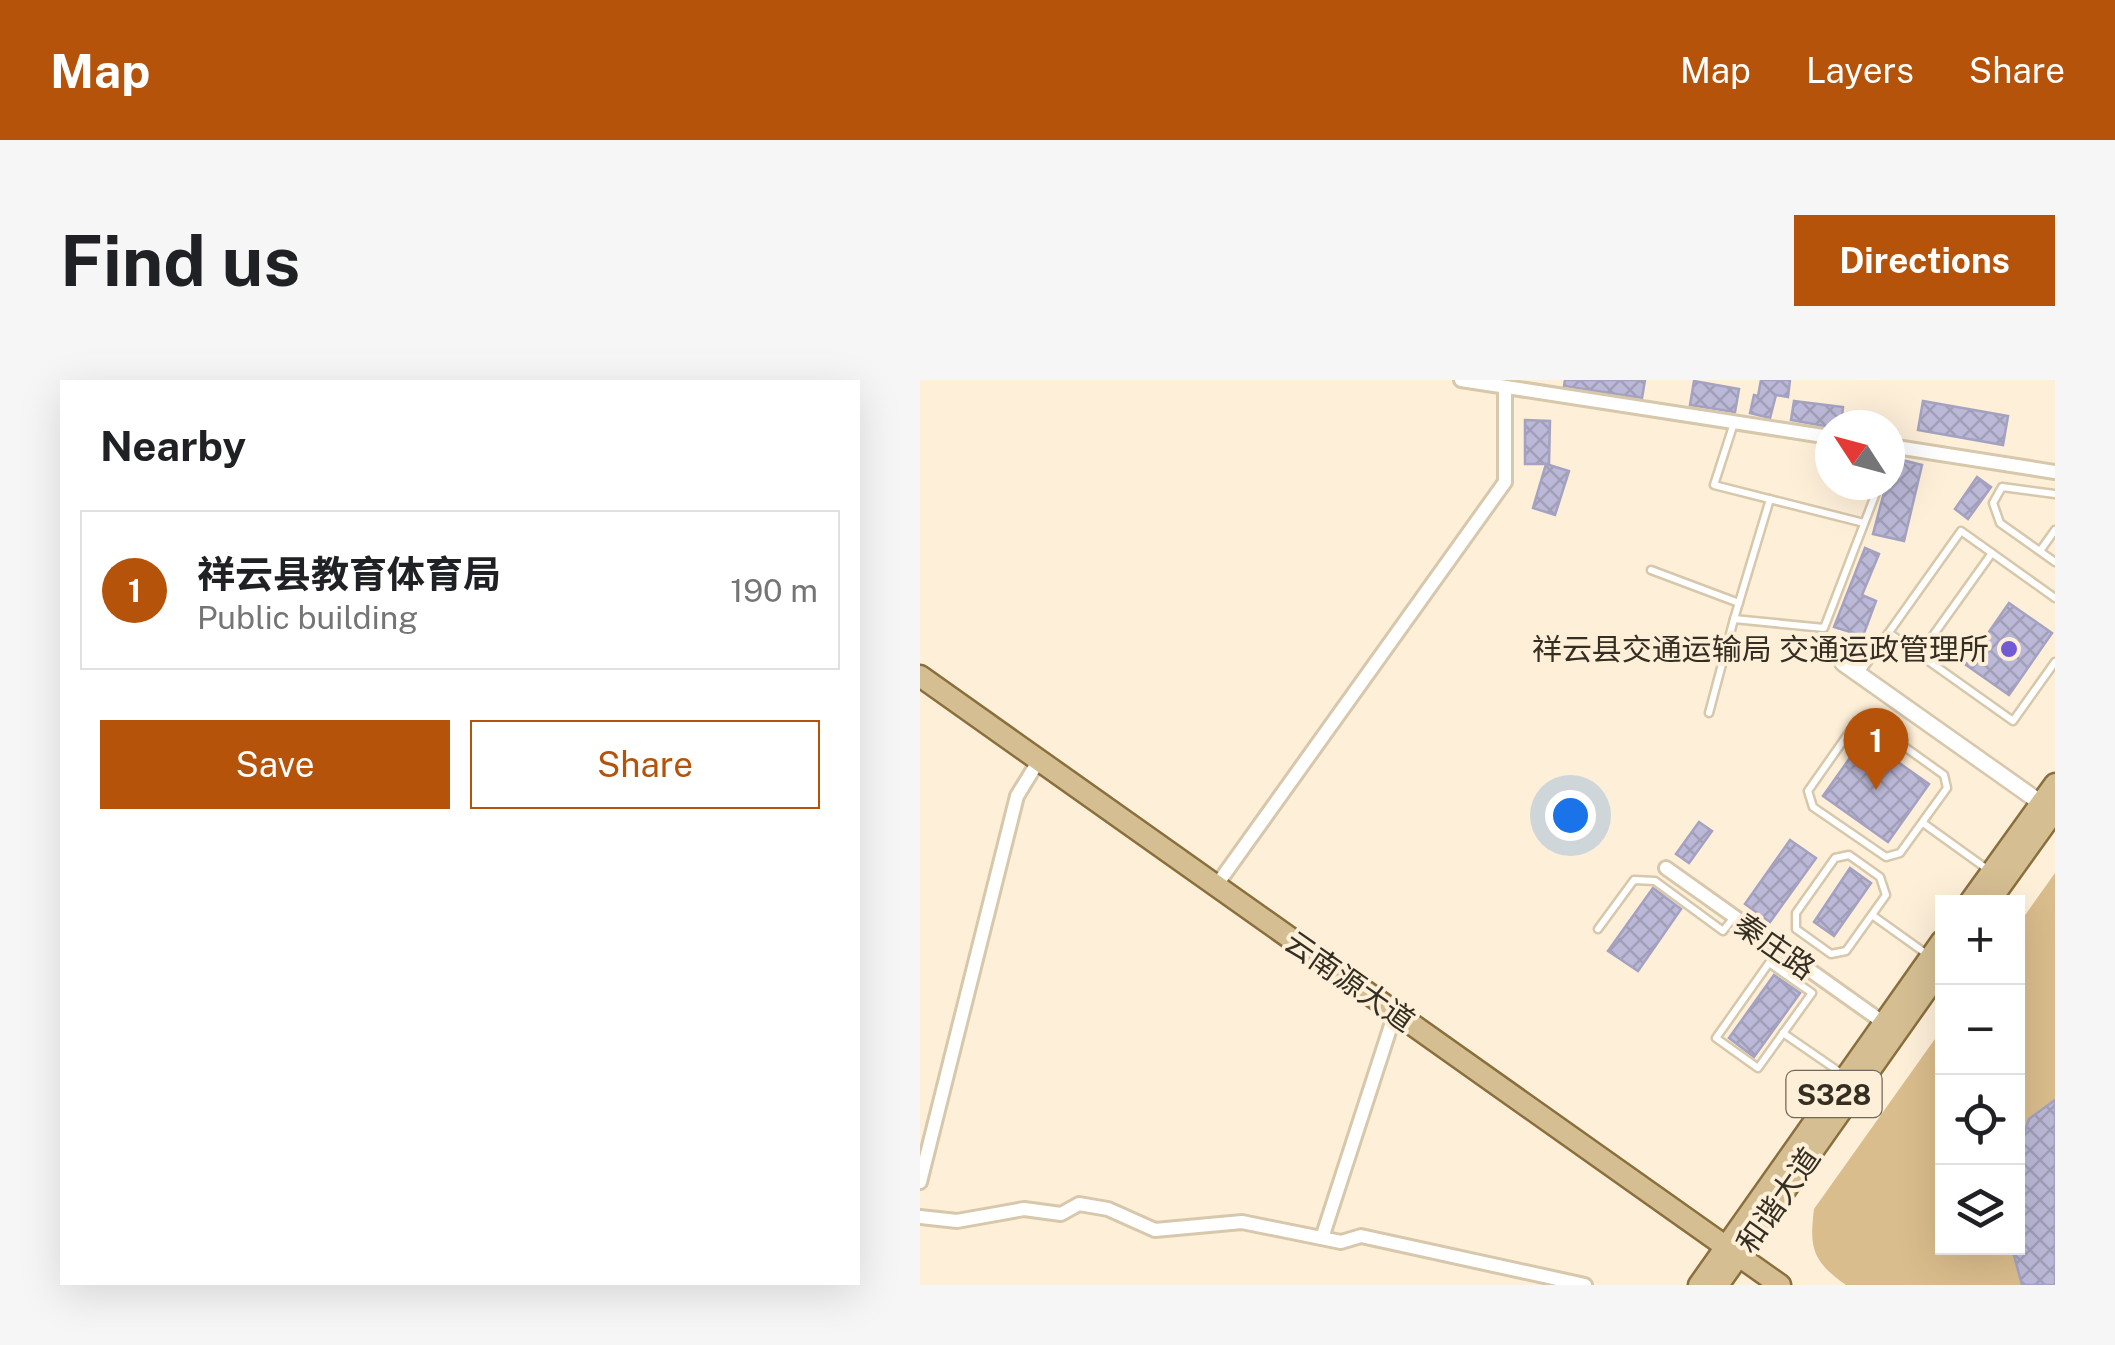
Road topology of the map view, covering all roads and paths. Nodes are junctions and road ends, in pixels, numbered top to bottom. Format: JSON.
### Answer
{"nodes":[{"id":1,"x":1461,"y":380,"type":"edge"},
{"id":2,"x":1506,"y":387,"type":"junction"},
{"id":3,"x":1734,"y":422,"type":"junction"},
{"id":4,"x":1815,"y":435,"type":"edge"},
{"id":5,"x":1905,"y":453,"type":"edge"},
{"id":6,"x":2055,"y":472,"type":"edge"},
{"id":7,"x":2055,"y":494,"type":"edge"},
{"id":8,"x":1770,"y":499,"type":"junction"},
{"id":9,"x":1874,"y":500,"type":"edge"},
{"id":10,"x":1864,"y":523,"type":"junction"},
{"id":11,"x":2055,"y":530,"type":"edge"},
{"id":12,"x":2040,"y":552,"type":"junction"},
{"id":13,"x":1992,"y":553,"type":"junction"},
{"id":14,"x":2055,"y":562,"type":"edge"},
{"id":15,"x":1651,"y":570,"type":"dead end"},
{"id":16,"x":2055,"y":598,"type":"edge"},
{"id":17,"x":1738,"y":603,"type":"junction"},
{"id":18,"x":1734,"y":620,"type":"junction"},
{"id":19,"x":1888,"y":633,"type":"junction"},
{"id":20,"x":1919,"y":655,"type":"junction"},
{"id":21,"x":2055,"y":662,"type":"edge"},
{"id":22,"x":1842,"y":663,"type":"dead end"},
{"id":23,"x":1859,"y":674,"type":"junction"},
{"id":24,"x":920,"y":676,"type":"edge"},
{"id":25,"x":1709,"y":713,"type":"dead end"},
{"id":26,"x":1038,"y":760,"type":"junction"},
{"id":27,"x":2055,"y":784,"type":"edge"},
{"id":28,"x":2051,"y":810,"type":"edge"},
{"id":29,"x":1923,"y":823,"type":"junction"},
{"id":30,"x":1666,"y":868,"type":"dead end"},
{"id":31,"x":1992,"y":872,"type":"junction"},
{"id":32,"x":1216,"y":886,"type":"junction"},
{"id":33,"x":1975,"y":895,"type":"edge"},
{"id":34,"x":1995,"y":895,"type":"edge"},
{"id":35,"x":1872,"y":915,"type":"junction"},
{"id":36,"x":1734,"y":916,"type":"junction"},
{"id":37,"x":1598,"y":929,"type":"dead end"},
{"id":38,"x":1935,"y":954,"type":"edge"},
{"id":39,"x":1935,"y":961,"type":"edge"},
{"id":40,"x":1935,"y":962,"type":"edge"},
{"id":41,"x":1395,"y":1012,"type":"junction"},
{"id":42,"x":1884,"y":1023,"type":"junction"},
{"id":43,"x":1784,"y":1033,"type":"junction"},
{"id":44,"x":1846,"y":1077,"type":"junction"},
{"id":45,"x":920,"y":1182,"type":"edge"},
{"id":46,"x":920,"y":1217,"type":"edge"},
{"id":47,"x":1322,"y":1238,"type":"junction"},
{"id":48,"x":1732,"y":1251,"type":"junction"},
{"id":49,"x":1585,"y":1285,"type":"edge"},
{"id":50,"x":1698,"y":1285,"type":"edge"},
{"id":51,"x":1718,"y":1285,"type":"edge"},
{"id":52,"x":1780,"y":1285,"type":"edge"}],
"edges":[{"from":1,"to":2,"type":"street"},
{"from":2,"to":3,"type":"street"},
{"from":2,"to":32,"type":"street"},
{"from":3,"to":4,"type":"street"},
{"from":3,"to":8,"type":"lane"},
{"from":5,"to":6,"type":"street"},
{"from":7,"to":12,"type":"lane"},
{"from":8,"to":10,"type":"lane"},
{"from":8,"to":17,"type":"lane"},
{"from":9,"to":10,"type":"lane"},
{"from":10,"to":18,"type":"lane"},
{"from":11,"to":12,"type":"lane"},
{"from":12,"to":14,"type":"lane"},
{"from":13,"to":16,"type":"lane"},
{"from":13,"to":19,"type":"lane"},
{"from":13,"to":20,"type":"lane"},
{"from":15,"to":17,"type":"lane"},
{"from":17,"to":18,"type":"lane"},
{"from":18,"to":25,"type":"lane"},
{"from":19,"to":20,"type":"lane"},
{"from":19,"to":23,"type":"lane"},
{"from":20,"to":21,"type":"lane"},
{"from":22,"to":23,"type":"street"},
{"from":23,"to":28,"type":"street"},
{"from":24,"to":26,"type":"main road","name":"云南源大道"},
{"from":26,"to":32,"type":"main road","name":"云南源大道"},
{"from":26,"to":45,"type":"street"},
{"from":27,"to":28,"type":"main road"},
{"from":28,"to":31,"type":"main road"},
{"from":28,"to":34,"type":"main road"},
{"from":29,"to":29,"type":"lane"},
{"from":29,"to":31,"type":"lane"},
{"from":30,"to":36,"type":"street","name":"秦庄路"},
{"from":31,"to":33,"type":"main road"},
{"from":32,"to":41,"type":"main road","name":"云南源大道"},
{"from":35,"to":35,"type":"lane"},
{"from":35,"to":38,"type":"lane"},
{"from":36,"to":37,"type":"lane"},
{"from":36,"to":42,"type":"street","name":"秦庄路"},
{"from":39,"to":42,"type":"main road","name":"和谐大道","number":"S328"},
{"from":40,"to":48,"type":"main road","name":"和谐大道","number":"S328"},
{"from":41,"to":47,"type":"street"},
{"from":41,"to":48,"type":"main road","name":"云南源大道"},
{"from":42,"to":44,"type":"main road","name":"和谐大道","number":"S328"},
{"from":43,"to":43,"type":"lane"},
{"from":43,"to":44,"type":"lane"},
{"from":44,"to":48,"type":"main road","name":"和谐大道","number":"S328"},
{"from":46,"to":47,"type":"street"},
{"from":47,"to":49,"type":"street"},
{"from":48,"to":50,"type":"main road","name":"和谐大道"},
{"from":48,"to":51,"type":"main road","name":"和谐大道"},
{"from":48,"to":52,"type":"main road","name":"云南源大道"}]}
